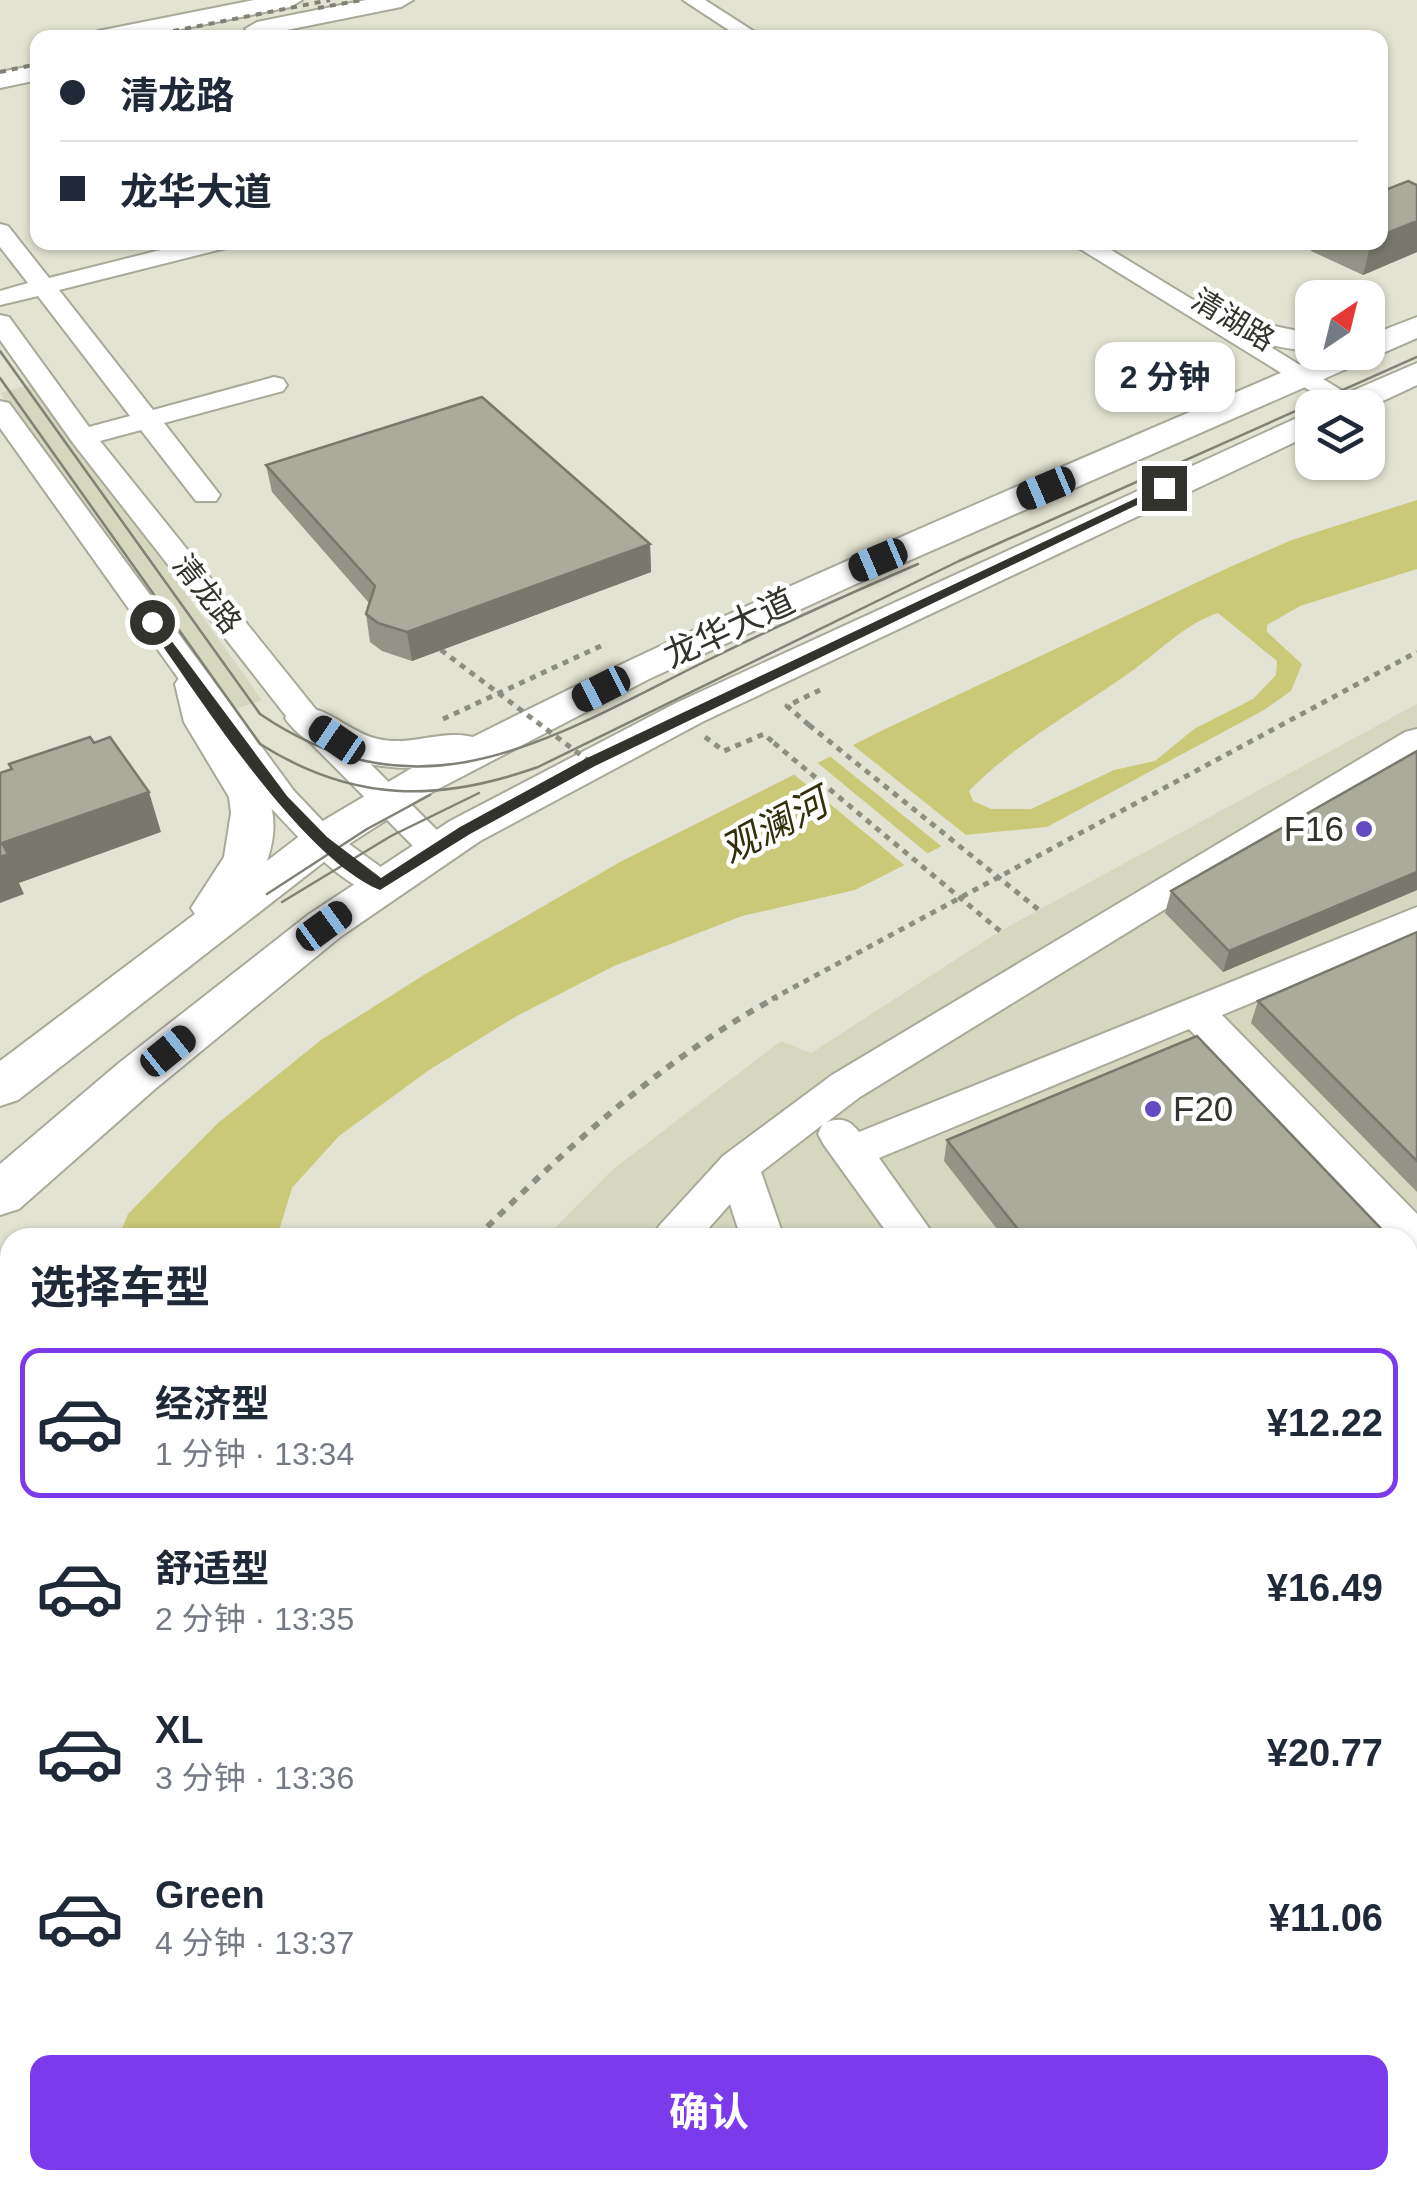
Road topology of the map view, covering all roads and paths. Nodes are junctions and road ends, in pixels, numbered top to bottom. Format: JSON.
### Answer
{"nodes":[{"id":1,"x":290,"y":0,"type":"edge"},
{"id":2,"x":401,"y":0,"type":"edge"},
{"id":3,"x":672,"y":0,"type":"edge"},
{"id":4,"x":692,"y":0,"type":"edge"},
{"id":5,"x":138,"y":30,"type":"edge"},
{"id":6,"x":252,"y":30,"type":"edge"},
{"id":7,"x":721,"y":30,"type":"edge"},
{"id":8,"x":742,"y":30,"type":"edge"},
{"id":9,"x":30,"y":54,"type":"edge"},
{"id":10,"x":30,"y":72,"type":"edge"},
{"id":11,"x":1,"y":74,"type":"edge"},
{"id":12,"x":0,"y":231,"type":"edge"},
{"id":13,"x":190,"y":250,"type":"edge"},
{"id":14,"x":1095,"y":250,"type":"edge"},
{"id":15,"x":1115,"y":250,"type":"edge"},
{"id":16,"x":44,"y":287,"type":"junction"},
{"id":17,"x":0,"y":298,"type":"edge"},
{"id":18,"x":1224,"y":315,"type":"joint"},
{"id":19,"x":0,"y":322,"type":"edge"},
{"id":20,"x":1414,"y":328,"type":"edge"},
{"id":21,"x":1385,"y":334,"type":"edge"},
{"id":22,"x":1385,"y":341,"type":"edge"},
{"id":23,"x":1295,"y":353,"type":"edge"},
{"id":24,"x":1295,"y":355,"type":"edge"},
{"id":25,"x":1296,"y":370,"type":"edge"},
{"id":26,"x":1417,"y":373,"type":"edge"},
{"id":27,"x":274,"y":384,"type":"dead end"},
{"id":28,"x":1380,"y":390,"type":"edge"},
{"id":29,"x":0,"y":409,"type":"edge"},
{"id":30,"x":148,"y":420,"type":"junction"},
{"id":31,"x":1295,"y":429,"type":"edge"},
{"id":32,"x":84,"y":437,"type":"junction"},
{"id":33,"x":206,"y":495,"type":"dead end"},
{"id":34,"x":605,"y":644,"type":"dead end"},
{"id":35,"x":441,"y":650,"type":"edge"},
{"id":36,"x":1417,"y":652,"type":"edge"},
{"id":37,"x":195,"y":684,"type":"junction"},
{"id":38,"x":820,"y":690,"type":"dead end"},
{"id":39,"x":498,"y":694,"type":"junction"},
{"id":40,"x":305,"y":718,"type":"junction"},
{"id":41,"x":532,"y":724,"type":"junction"},
{"id":42,"x":430,"y":725,"type":"dead end"},
{"id":43,"x":696,"y":730,"type":"dead end"},
{"id":44,"x":1417,"y":739,"type":"edge"},
{"id":45,"x":594,"y":766,"type":"dead end"},
{"id":46,"x":384,"y":800,"type":"junction"},
{"id":47,"x":322,"y":841,"type":"junction"},
{"id":48,"x":434,"y":848,"type":"junction"},
{"id":49,"x":380,"y":885,"type":"junction"},
{"id":50,"x":1038,"y":910,"type":"dead end"},
{"id":51,"x":1417,"y":920,"type":"edge"},
{"id":52,"x":1000,"y":931,"type":"dead end"},
{"id":53,"x":178,"y":949,"type":"junction"},
{"id":54,"x":1195,"y":1011,"type":"junction"},
{"id":55,"x":0,"y":1086,"type":"edge"},
{"id":56,"x":817,"y":1107,"type":"junction"},
{"id":57,"x":851,"y":1152,"type":"junction"},
{"id":58,"x":738,"y":1167,"type":"junction"},
{"id":59,"x":0,"y":1194,"type":"edge"},
{"id":60,"x":486,"y":1228,"type":"edge"},
{"id":61,"x":683,"y":1228,"type":"edge"},
{"id":62,"x":759,"y":1228,"type":"edge"},
{"id":63,"x":908,"y":1228,"type":"edge"},
{"id":64,"x":1404,"y":1228,"type":"edge"}],
"edges":[{"from":1,"to":5,"type":"main road"},
{"from":2,"to":6,"type":"main road"},
{"from":3,"to":7,"type":"street"},
{"from":4,"to":8,"type":"street"},
{"from":9,"to":11,"type":"main road"},
{"from":10,"to":11,"type":"main road"},
{"from":12,"to":16,"type":"street"},
{"from":13,"to":16,"type":"street"},
{"from":14,"to":24,"type":"street","name":"清湖路"},
{"from":15,"to":18,"type":"street","name":"清湖路"},
{"from":16,"to":17,"type":"street"},
{"from":16,"to":30,"type":"street"},
{"from":18,"to":23,"type":"main road"},
{"from":19,"to":32,"type":"street","name":"清龙路"},
{"from":20,"to":21,"type":"main road"},
{"from":20,"to":22,"type":"main road"},
{"from":25,"to":41,"type":"main road","name":"龙华大道"},
{"from":26,"to":28,"type":"main road","name":"龙华大道"},
{"from":27,"to":30,"type":"street"},
{"from":29,"to":37,"type":"street","name":"清龙路"},
{"from":30,"to":32,"type":"street"},
{"from":30,"to":33,"type":"street"},
{"from":31,"to":48,"type":"main road","name":"龙华大道"},
{"from":32,"to":40,"type":"street","name":"清龙路"},
{"from":34,"to":39,"type":"path"},
{"from":35,"to":39,"type":"path","bridge":true},
{"from":36,"to":60,"type":"path"},
{"from":37,"to":47,"type":"street","name":"清龙路"},
{"from":37,"to":53,"type":"main road"},
{"from":38,"to":50,"type":"path","bridge":true},
{"from":39,"to":42,"type":"path"},
{"from":39,"to":45,"type":"path","bridge":true},
{"from":40,"to":41,"type":"main road"},
{"from":40,"to":46,"type":"street","name":"清龙路"},
{"from":41,"to":46,"type":"main road","name":"龙华大道"},
{"from":43,"to":52,"type":"path","bridge":true},
{"from":44,"to":56,"type":"street"},
{"from":46,"to":47,"type":"main road","name":"龙华大道"},
{"from":46,"to":48,"type":"street","name":"清龙路"},
{"from":47,"to":49,"type":"street","name":"清龙路"},
{"from":47,"to":53,"type":"main road","name":"龙华大道"},
{"from":48,"to":49,"type":"main road","name":"龙华大道"},
{"from":49,"to":59,"type":"main road","name":"龙华大道"},
{"from":51,"to":54,"type":"street"},
{"from":53,"to":55,"type":"main road","name":"龙华大道"},
{"from":54,"to":57,"type":"street"},
{"from":54,"to":64,"type":"street"},
{"from":56,"to":57,"type":"street"},
{"from":56,"to":58,"type":"street"},
{"from":57,"to":63,"type":"street"},
{"from":58,"to":61,"type":"street"},
{"from":58,"to":62,"type":"street"}]}
